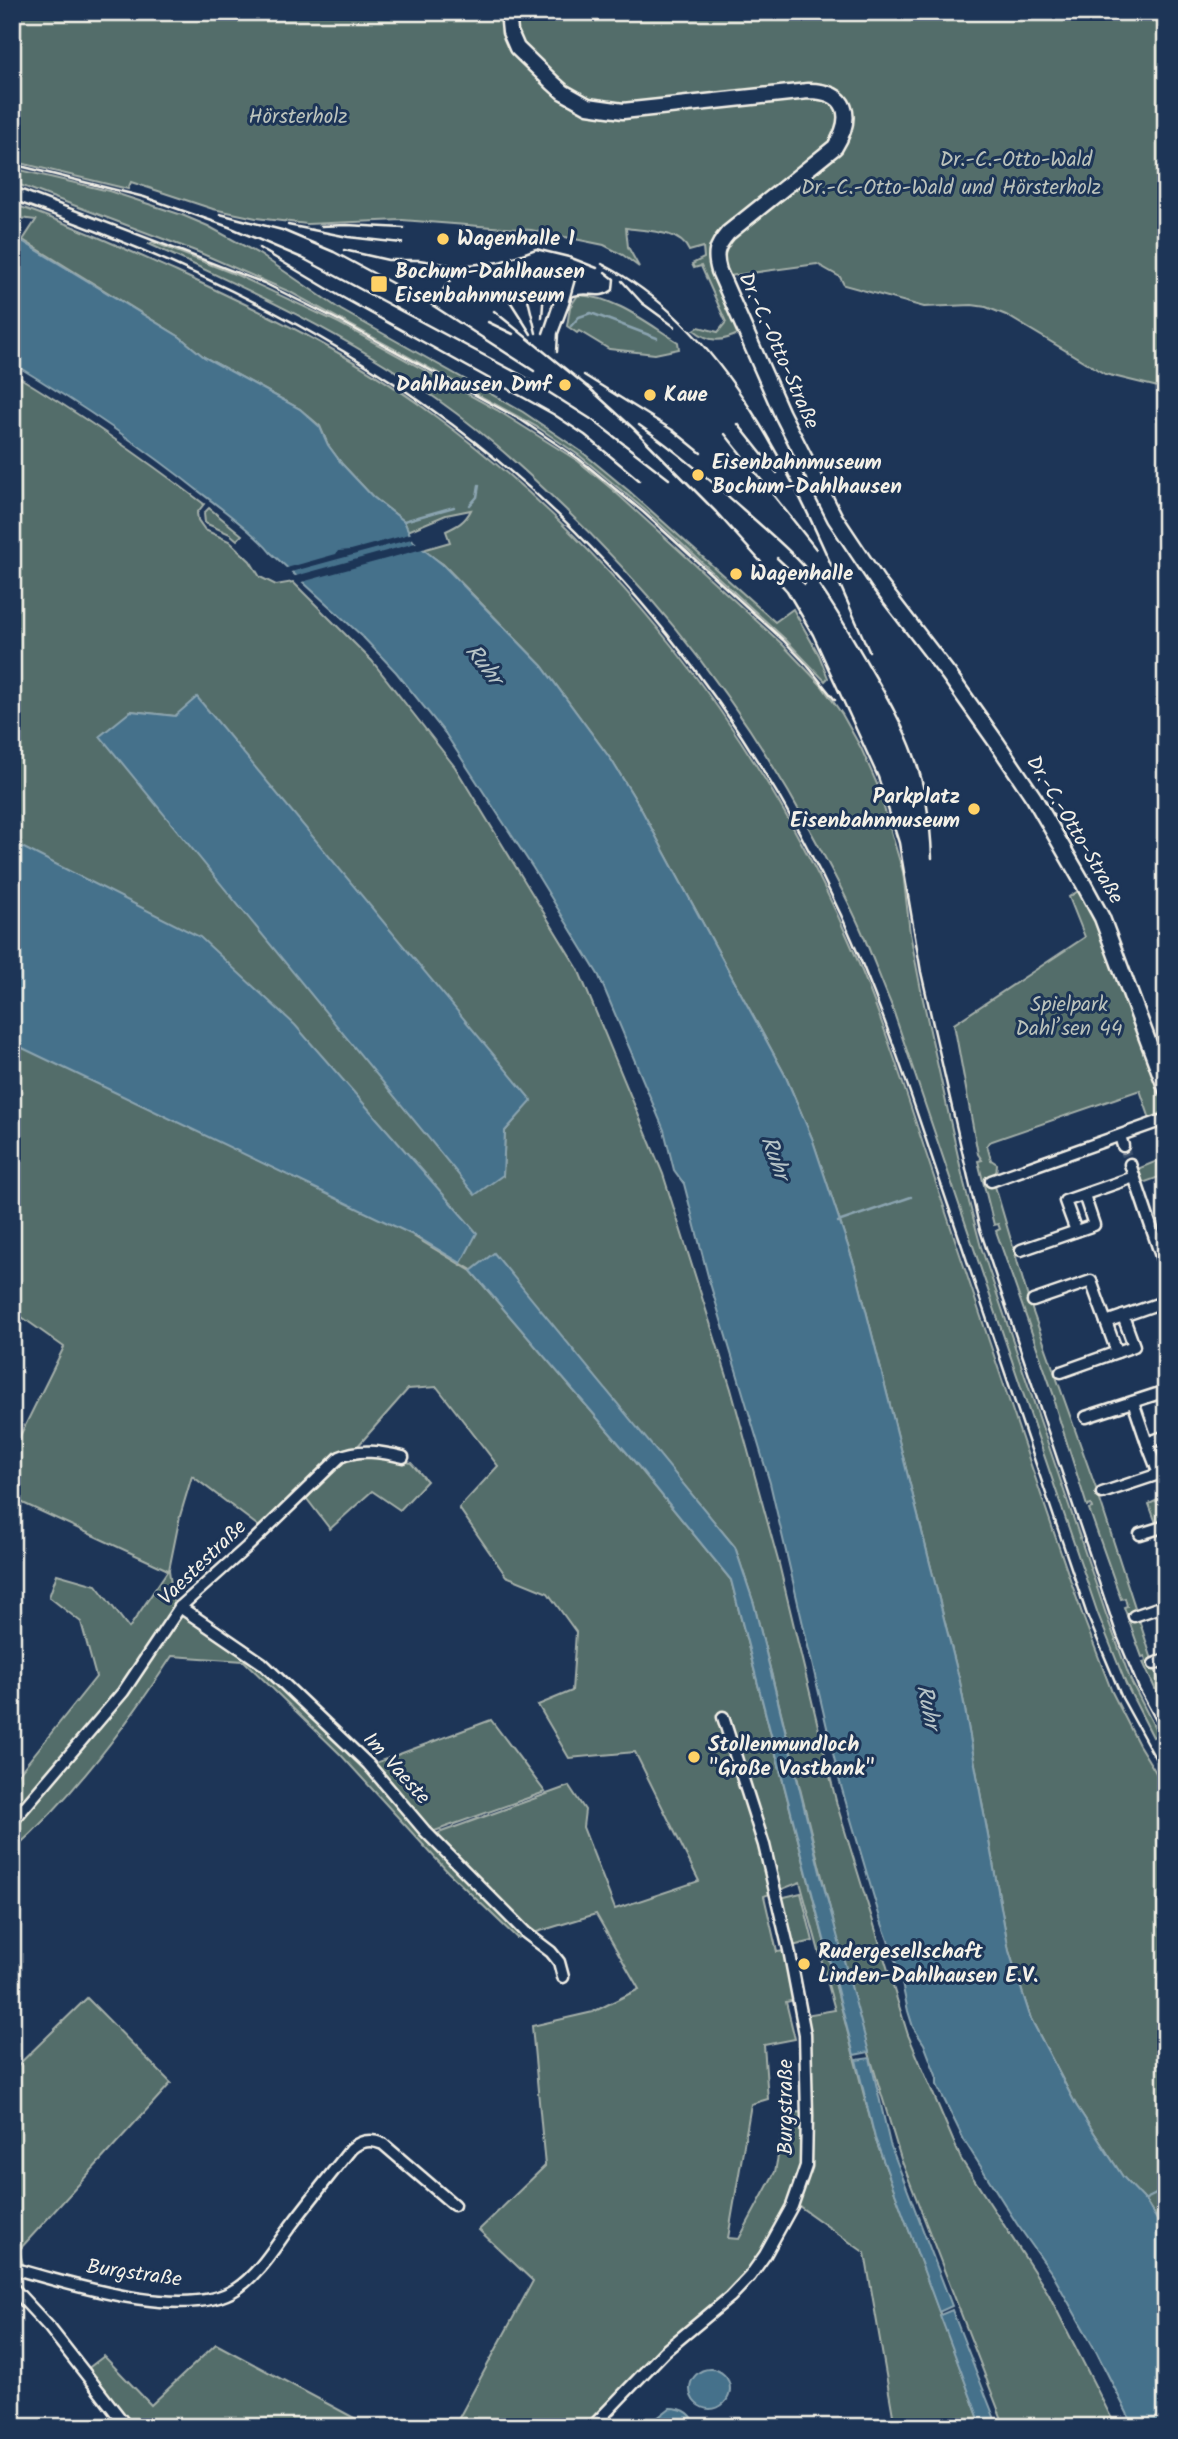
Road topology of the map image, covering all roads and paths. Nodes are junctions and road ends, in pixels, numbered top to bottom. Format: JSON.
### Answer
{"nodes":[{"id":1,"x":508,"y":12,"type":"edge"},
{"id":2,"x":1166,"y":1088,"type":"edge"},
{"id":3,"x":1166,"y":1119,"type":"edge"},
{"id":4,"x":1129,"y":1164,"type":"tunnel mouth"},
{"id":5,"x":1134,"y":1177,"type":"junction"},
{"id":6,"x":991,"y":1181,"type":"dead end"},
{"id":7,"x":1084,"y":1195,"type":"junction"},
{"id":8,"x":1076,"y":1231,"type":"junction"},
{"id":9,"x":1021,"y":1250,"type":"dead end"},
{"id":10,"x":1166,"y":1270,"type":"edge"},
{"id":11,"x":1034,"y":1301,"type":"dead end"},
{"id":12,"x":1166,"y":1301,"type":"edge"},
{"id":13,"x":1123,"y":1316,"type":"junction"},
{"id":14,"x":1106,"y":1322,"type":"junction"},
{"id":15,"x":1117,"y":1352,"type":"junction"},
{"id":16,"x":1061,"y":1372,"type":"dead end"},
{"id":17,"x":1166,"y":1391,"type":"edge"},
{"id":18,"x":1133,"y":1402,"type":"junction"},
{"id":19,"x":1086,"y":1417,"type":"dead end"},
{"id":20,"x":1165,"y":1439,"type":"edge"},
{"id":21,"x":1147,"y":1443,"type":"junction"},
{"id":22,"x":403,"y":1457,"type":"dead end"},
{"id":23,"x":1163,"y":1473,"type":"edge"},
{"id":24,"x":1102,"y":1493,"type":"dead end"},
{"id":25,"x":1166,"y":1526,"type":"edge"},
{"id":26,"x":1140,"y":1535,"type":"dead end"},
{"id":27,"x":1166,"y":1605,"type":"edge"},
{"id":28,"x":180,"y":1607,"type":"junction"},
{"id":29,"x":1134,"y":1616,"type":"dead end"},
{"id":30,"x":1166,"y":1660,"type":"edge"},
{"id":31,"x":1154,"y":1664,"type":"dead end"},
{"id":32,"x":723,"y":1717,"type":"dead end"},
{"id":33,"x":12,"y":1822,"type":"edge"},
{"id":34,"x":562,"y":1977,"type":"dead end"},
{"id":35,"x":454,"y":2205,"type":"dead end"},
{"id":36,"x":12,"y":2268,"type":"edge"},
{"id":37,"x":12,"y":2287,"type":"edge"},
{"id":38,"x":127,"y":2427,"type":"edge"},
{"id":39,"x":592,"y":2427,"type":"edge"}],
"edges":[{"from":1,"to":2,"type":"street","name":"Dr.-C.-Otto-Straße"},
{"from":3,"to":6,"type":"street"},
{"from":4,"to":5,"type":"street"},
{"from":5,"to":7,"type":"street"},
{"from":5,"to":10,"type":"street"},
{"from":7,"to":8,"type":"street"},
{"from":7,"to":8,"type":"street"},
{"from":8,"to":9,"type":"street"},
{"from":11,"to":14,"type":"street"},
{"from":12,"to":13,"type":"street"},
{"from":13,"to":14,"type":"street"},
{"from":13,"to":15,"type":"street"},
{"from":14,"to":15,"type":"street"},
{"from":15,"to":16,"type":"street"},
{"from":17,"to":18,"type":"street"},
{"from":18,"to":19,"type":"street"},
{"from":18,"to":21,"type":"street"},
{"from":20,"to":21,"type":"street"},
{"from":21,"to":23,"type":"street"},
{"from":22,"to":28,"type":"street","name":"Vaestestraße"},
{"from":23,"to":24,"type":"street"},
{"from":25,"to":26,"type":"street"},
{"from":27,"to":29,"type":"street"},
{"from":28,"to":33,"type":"street","name":"Vaestestraße"},
{"from":28,"to":34,"type":"street","name":"Im Vaeste"},
{"from":30,"to":31,"type":"street"},
{"from":32,"to":39,"type":"street","name":"Burgstraße"},
{"from":35,"to":36,"type":"street","name":"Burgstraße"},
{"from":37,"to":38,"type":"street"}]}
